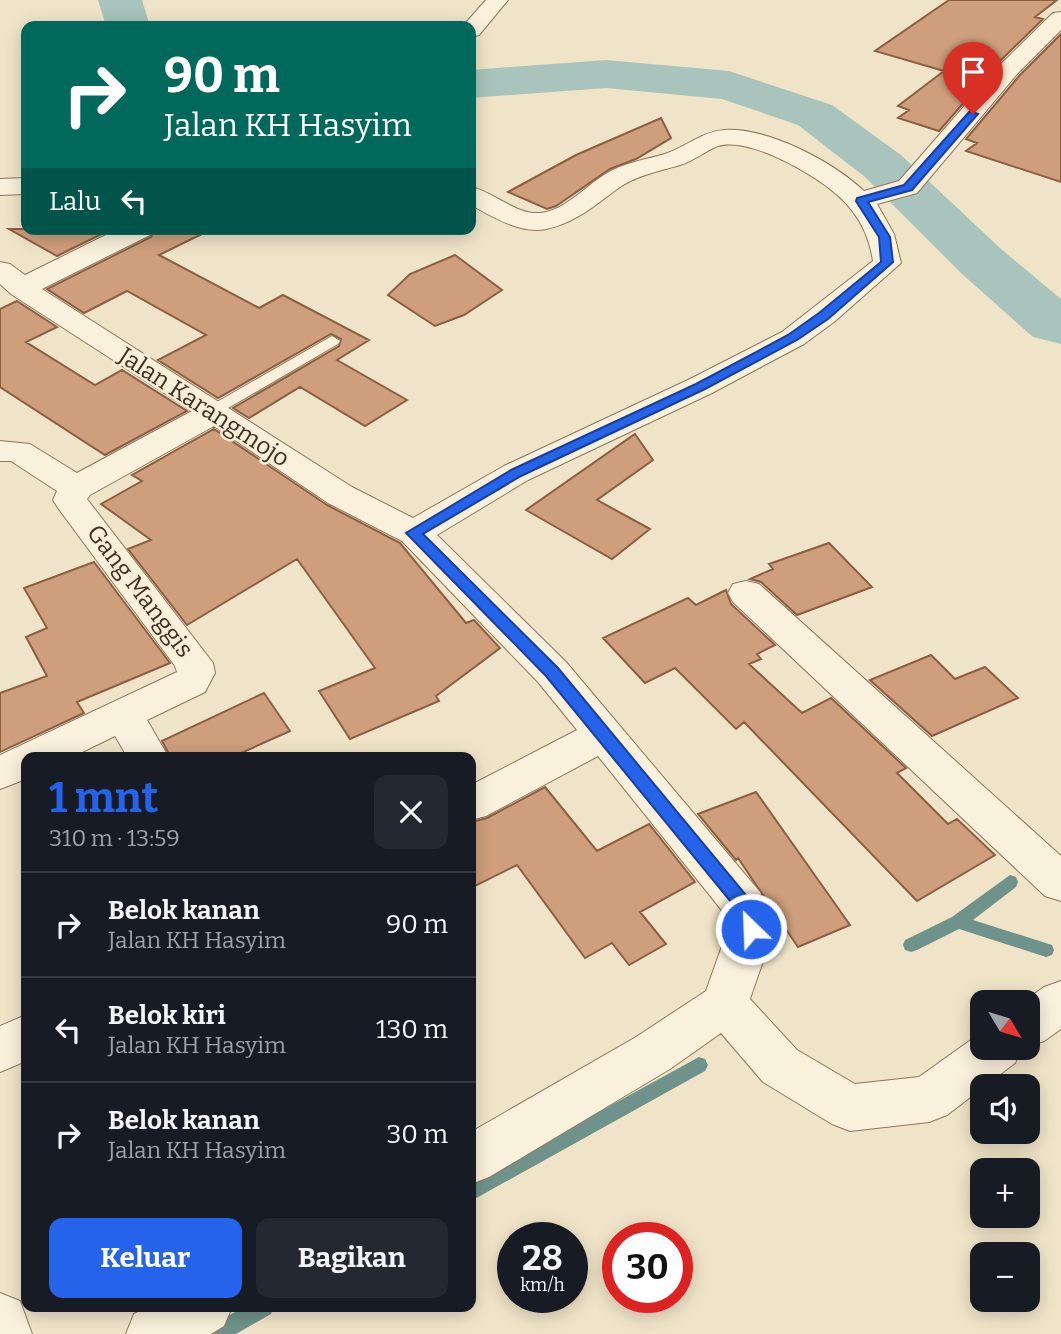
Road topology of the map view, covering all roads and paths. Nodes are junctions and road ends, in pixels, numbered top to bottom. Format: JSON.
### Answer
{"nodes":[{"id":1,"x":497,"y":0,"type":"edge"},
{"id":2,"x":1061,"y":18,"type":"edge"},
{"id":3,"x":476,"y":24,"type":"edge"},
{"id":4,"x":1031,"y":45,"type":"junction"},
{"id":5,"x":1061,"y":54,"type":"edge"},
{"id":6,"x":21,"y":186,"type":"edge"},
{"id":7,"x":0,"y":187,"type":"edge"},
{"id":8,"x":476,"y":197,"type":"edge"},
{"id":9,"x":865,"y":200,"type":"junction"},
{"id":10,"x":124,"y":235,"type":"edge"},
{"id":11,"x":10,"y":279,"type":"edge"},
{"id":12,"x":332,"y":341,"type":"dead end"},
{"id":13,"x":213,"y":411,"type":"junction"},
{"id":14,"x":0,"y":451,"type":"edge"},
{"id":15,"x":76,"y":488,"type":"junction"},
{"id":16,"x":414,"y":533,"type":"junction"},
{"id":17,"x":746,"y":593,"type":"dead end"},
{"id":18,"x":124,"y":716,"type":"junction"},
{"id":19,"x":602,"y":735,"type":"junction"},
{"id":20,"x":46,"y":752,"type":"edge"},
{"id":21,"x":145,"y":752,"type":"edge"},
{"id":22,"x":21,"y":763,"type":"edge"},
{"id":23,"x":0,"y":773,"type":"edge"},
{"id":24,"x":476,"y":801,"type":"edge"},
{"id":25,"x":1061,"y":883,"type":"edge"},
{"id":26,"x":1061,"y":1002,"type":"edge"},
{"id":27,"x":725,"y":1004,"type":"junction"},
{"id":28,"x":1040,"y":1017,"type":"edge"},
{"id":29,"x":21,"y":1040,"type":"edge"},
{"id":30,"x":0,"y":1051,"type":"edge"},
{"id":31,"x":982,"y":1060,"type":"edge"},
{"id":32,"x":476,"y":1157,"type":"edge"},
{"id":33,"x":196,"y":1312,"type":"edge"},
{"id":34,"x":0,"y":1321,"type":"edge"},
{"id":35,"x":4,"y":1334,"type":"edge"},
{"id":36,"x":154,"y":1334,"type":"edge"}],
"edges":[{"from":1,"to":3,"type":"street"},
{"from":2,"to":4,"type":"street"},
{"from":4,"to":5,"type":"street"},
{"from":4,"to":9,"type":"street"},
{"from":6,"to":7,"type":"street"},
{"from":8,"to":9,"type":"street"},
{"from":9,"to":16,"type":"street"},
{"from":10,"to":11,"type":"street"},
{"from":11,"to":13,"type":"street","name":"Jalan Karangmojo"},
{"from":12,"to":13,"type":"lane"},
{"from":13,"to":15,"type":"street"},
{"from":13,"to":16,"type":"street","name":"Jalan Karangmojo"},
{"from":14,"to":15,"type":"street"},
{"from":15,"to":18,"type":"street","name":"Gang Manggis"},
{"from":16,"to":19,"type":"street","name":"Jalan Karangmojo"},
{"from":17,"to":25,"type":"street"},
{"from":18,"to":20,"type":"street","name":"Gang Manggis"},
{"from":18,"to":21,"type":"street"},
{"from":19,"to":24,"type":"street"},
{"from":19,"to":27,"type":"street","name":"Jalan Karangmojo"},
{"from":22,"to":23,"type":"street"},
{"from":26,"to":28,"type":"street"},
{"from":27,"to":31,"type":"street"},
{"from":27,"to":32,"type":"street"},
{"from":29,"to":30,"type":"street"},
{"from":33,"to":36,"type":"street"},
{"from":34,"to":35,"type":"street"}]}
